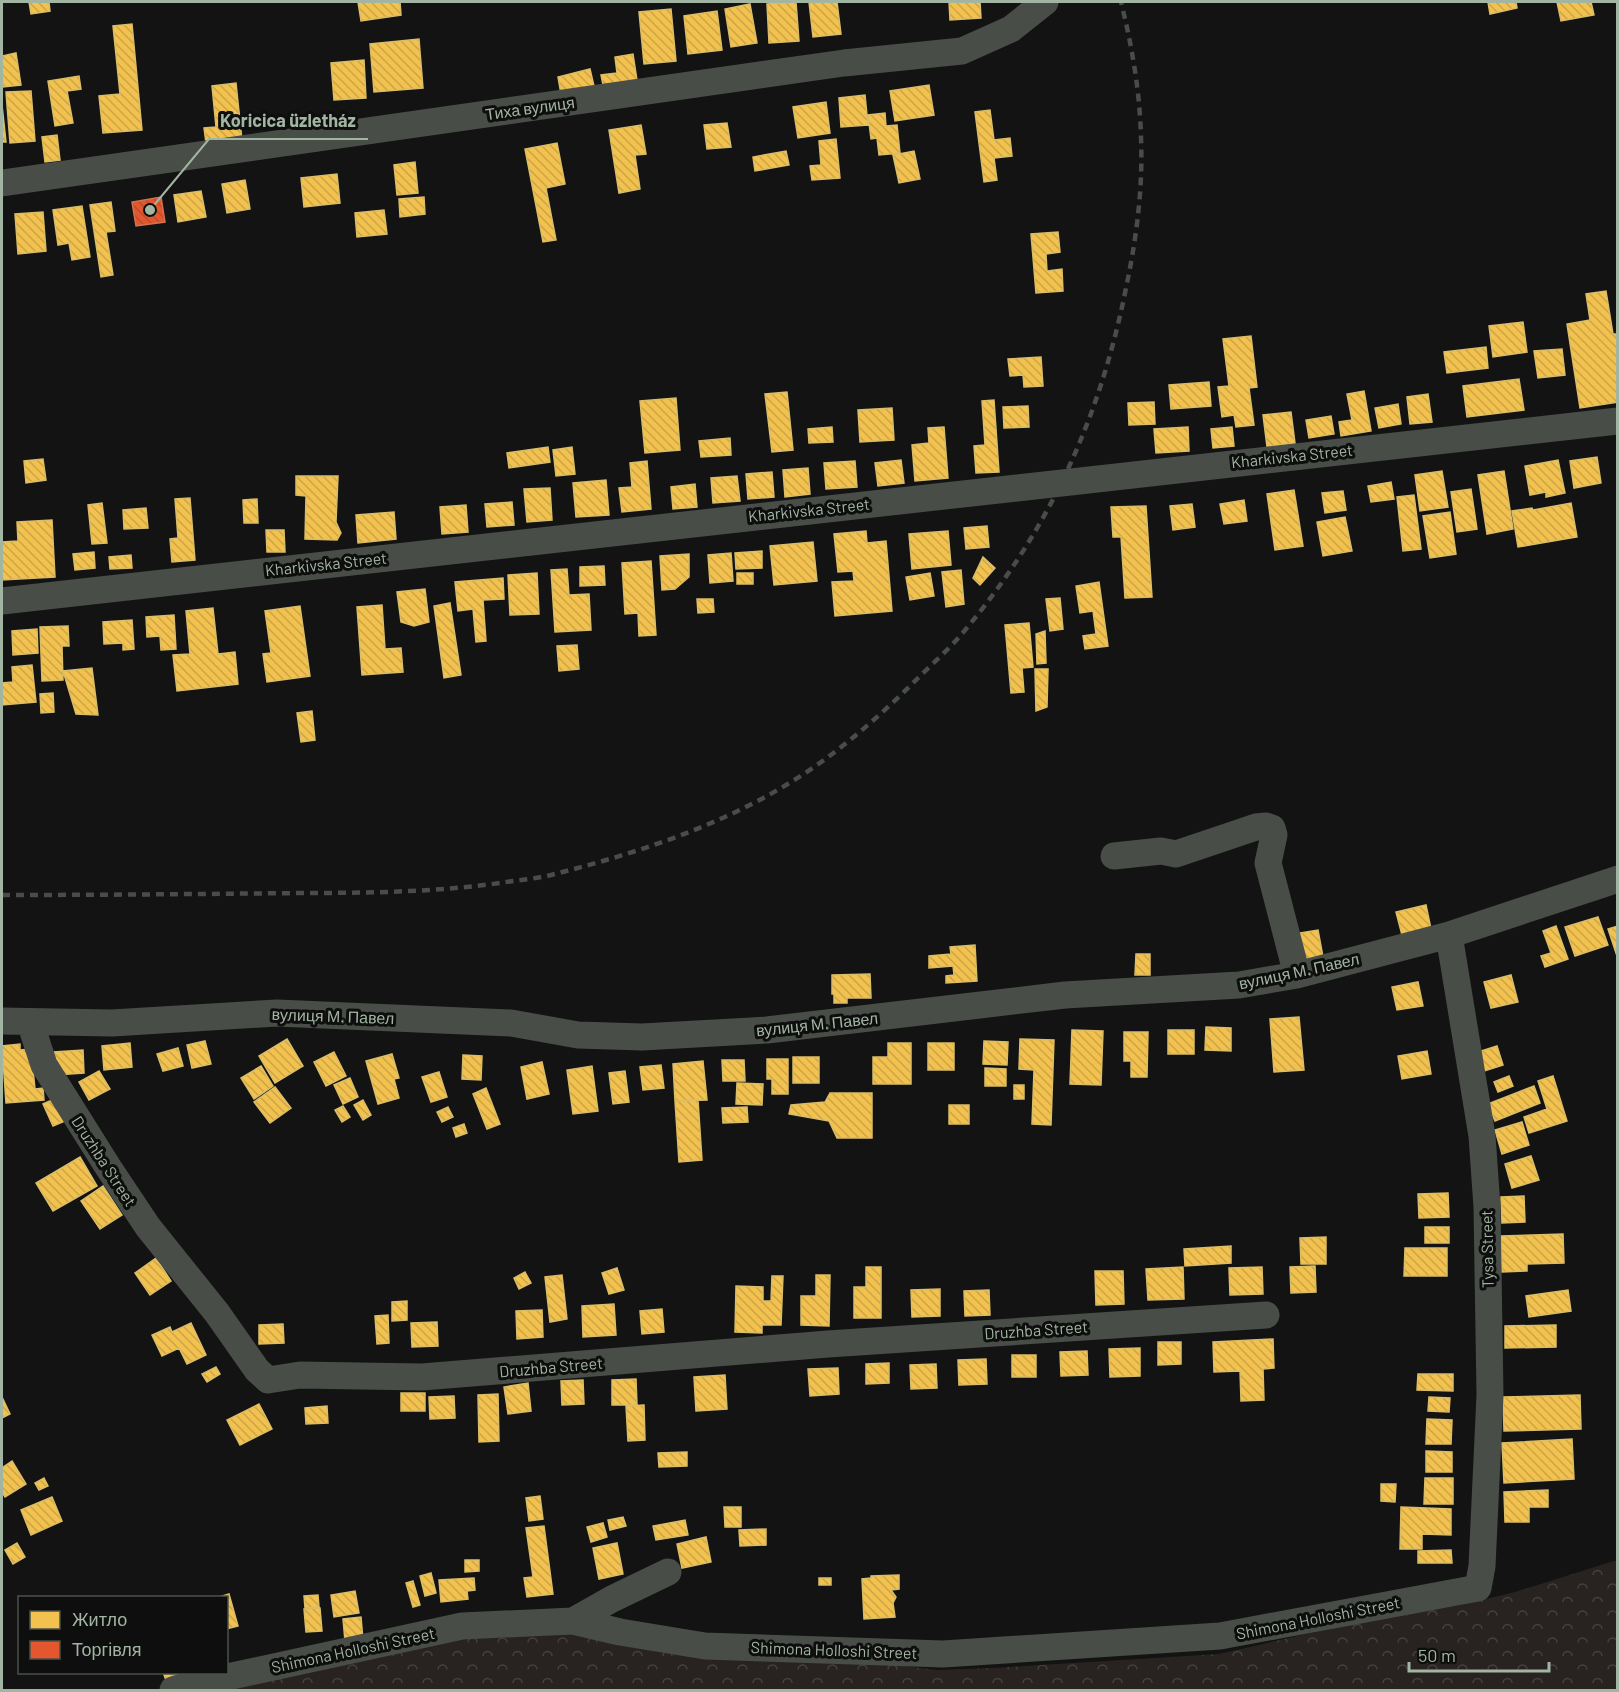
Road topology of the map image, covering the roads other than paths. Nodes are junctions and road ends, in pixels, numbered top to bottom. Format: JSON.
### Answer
{"nodes":[{"id":1,"x":1045,"y":2,"type":"edge"},
{"id":2,"x":2,"y":183,"type":"edge"},
{"id":3,"x":1617,"y":421,"type":"edge"},
{"id":4,"x":2,"y":601,"type":"edge"},
{"id":5,"x":1114,"y":856,"type":"dead end"},
{"id":6,"x":1617,"y":879,"type":"edge"},
{"id":7,"x":1449,"y":934,"type":"junction"},
{"id":8,"x":1297,"y":975,"type":"junction"},
{"id":9,"x":2,"y":1021,"type":"edge"},
{"id":10,"x":30,"y":1022,"type":"junction"},
{"id":11,"x":1266,"y":1315,"type":"dead end"},
{"id":12,"x":1482,"y":1566,"type":"joint"},
{"id":13,"x":668,"y":1572,"type":"dead end"},
{"id":14,"x":573,"y":1622,"type":"junction"},
{"id":15,"x":173,"y":1690,"type":"edge"}],
"edges":[{"from":1,"to":2,"type":"street","name":"Тиха вулиця"},
{"from":3,"to":4,"type":"street","name":"Kharkivska Street"},
{"from":5,"to":8,"type":"street"},
{"from":6,"to":7,"type":"street","name":"вулиця М. Павел"},
{"from":7,"to":8,"type":"street","name":"вулиця М. Павел"},
{"from":7,"to":12,"type":"street","name":"Tysa Street"},
{"from":8,"to":10,"type":"street","name":"вулиця М. Павел"},
{"from":9,"to":10,"type":"street","name":"вулиця М. Павел"},
{"from":10,"to":11,"type":"street","name":"Druzhba Street"},
{"from":12,"to":14,"type":"street","name":"Shimona Holloshi Street"},
{"from":13,"to":14,"type":"street"},
{"from":14,"to":15,"type":"street","name":"Shimona Holloshi Street"}]}
